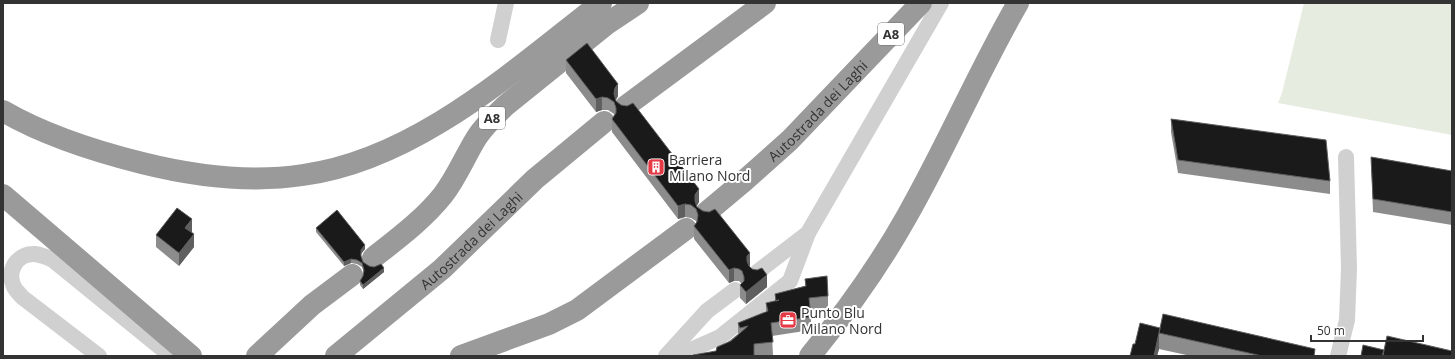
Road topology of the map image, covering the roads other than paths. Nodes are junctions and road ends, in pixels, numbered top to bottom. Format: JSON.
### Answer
{"nodes":[{"id":1,"x":506,"y":3,"type":"edge"},
{"id":2,"x":601,"y":3,"type":"edge"},
{"id":3,"x":638,"y":3,"type":"edge"},
{"id":4,"x":765,"y":3,"type":"edge"},
{"id":5,"x":921,"y":3,"type":"edge"},
{"id":6,"x":941,"y":3,"type":"edge"},
{"id":7,"x":1018,"y":3,"type":"edge"},
{"id":8,"x":498,"y":40,"type":"dead end"},
{"id":9,"x":626,"y":106,"type":"edge"},
{"id":10,"x":3,"y":111,"type":"edge"},
{"id":11,"x":604,"y":122,"type":"dead end"},
{"id":12,"x":1346,"y":157,"type":"dead end"},
{"id":13,"x":3,"y":195,"type":"edge"},
{"id":14,"x":707,"y":212,"type":"edge"},
{"id":15,"x":686,"y":229,"type":"dead end"},
{"id":16,"x":808,"y":233,"type":"junction"},
{"id":17,"x":373,"y":258,"type":"dead end"},
{"id":18,"x":756,"y":273,"type":"edge"},
{"id":19,"x":352,"y":275,"type":"dead end"},
{"id":20,"x":735,"y":290,"type":"dead end"},
{"id":21,"x":99,"y":356,"type":"edge"},
{"id":22,"x":171,"y":356,"type":"edge"},
{"id":23,"x":191,"y":356,"type":"edge"},
{"id":24,"x":257,"y":356,"type":"edge"},
{"id":25,"x":336,"y":356,"type":"edge"},
{"id":26,"x":461,"y":356,"type":"edge"},
{"id":27,"x":666,"y":356,"type":"edge"},
{"id":28,"x":677,"y":356,"type":"edge"},
{"id":29,"x":810,"y":356,"type":"edge"},
{"id":30,"x":1338,"y":356,"type":"edge"}],
"edges":[{"from":1,"to":8,"type":"street"},
{"from":2,"to":10,"type":"highway"},
{"from":3,"to":17,"type":"highway","number":"A8"},
{"from":4,"to":9,"type":"highway"},
{"from":5,"to":14,"type":"highway","name":"Autostrada dei Laghi","number":"A8"},
{"from":6,"to":16,"type":"street"},
{"from":7,"to":29,"type":"highway"},
{"from":11,"to":25,"type":"highway","name":"Autostrada dei Laghi"},
{"from":12,"to":30,"type":"street"},
{"from":13,"to":23,"type":"highway"},
{"from":15,"to":26,"type":"highway"},
{"from":16,"to":18,"type":"street"},
{"from":16,"to":28,"type":"street"},
{"from":19,"to":24,"type":"highway"},
{"from":20,"to":27,"type":"street"},
{"from":21,"to":22,"type":"street"}]}
